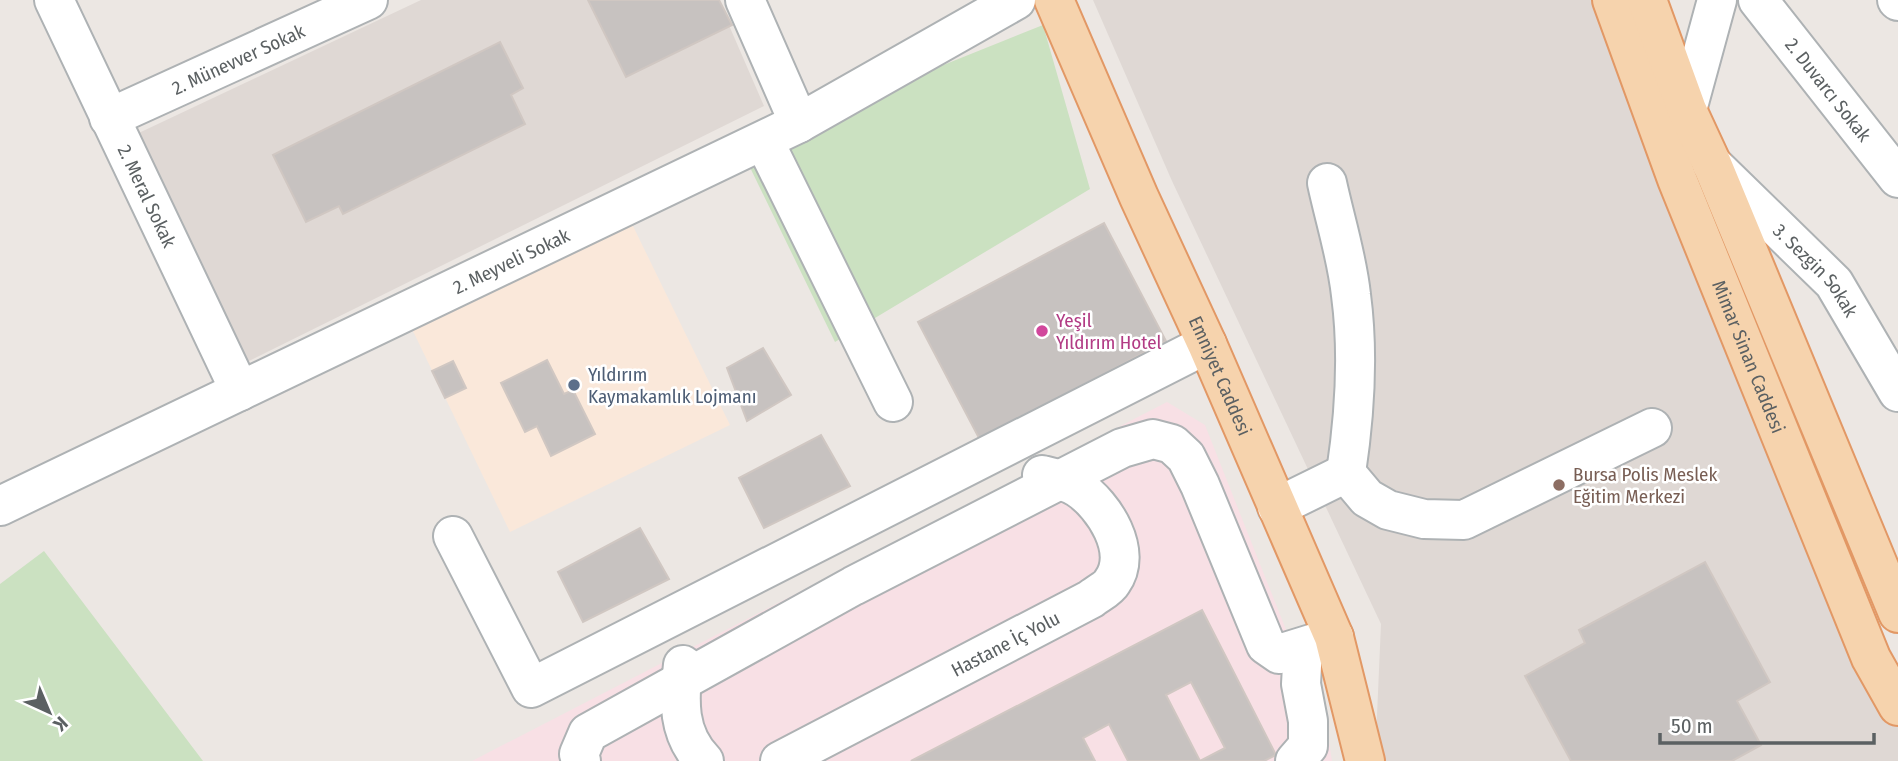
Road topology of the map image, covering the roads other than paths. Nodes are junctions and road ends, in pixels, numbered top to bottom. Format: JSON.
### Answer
{"nodes":[{"id":1,"x":54,"y":0,"type":"edge"},
{"id":2,"x":368,"y":0,"type":"edge"},
{"id":3,"x":746,"y":0,"type":"edge"},
{"id":4,"x":1016,"y":0,"type":"edge"},
{"id":5,"x":1054,"y":0,"type":"edge"},
{"id":6,"x":1612,"y":0,"type":"edge"},
{"id":7,"x":1647,"y":0,"type":"edge"},
{"id":8,"x":1717,"y":0,"type":"edge"},
{"id":9,"x":1758,"y":0,"type":"edge"},
{"id":10,"x":1687,"y":110,"type":"junction"},
{"id":11,"x":109,"y":118,"type":"junction"},
{"id":12,"x":799,"y":123,"type":"junction"},
{"id":13,"x":764,"y":141,"type":"junction"},
{"id":14,"x":1712,"y":164,"type":"junction"},
{"id":15,"x":1898,"y":178,"type":"edge"},
{"id":16,"x":1327,"y":183,"type":"dead end"},
{"id":17,"x":1207,"y":344,"type":"junction"},
{"id":18,"x":240,"y":391,"type":"junction"},
{"id":19,"x":1898,"y":392,"type":"edge"},
{"id":20,"x":893,"y":402,"type":"dead end"},
{"id":21,"x":1652,"y":428,"type":"dead end"},
{"id":22,"x":1346,"y":473,"type":"junction"},
{"id":23,"x":1050,"y":477,"type":"junction"},
{"id":24,"x":0,"y":506,"type":"edge"},
{"id":25,"x":1277,"y":507,"type":"junction"},
{"id":26,"x":875,"y":513,"type":"junction"},
{"id":27,"x":453,"y":536,"type":"dead end"},
{"id":28,"x":829,"y":538,"type":"junction"},
{"id":29,"x":896,"y":555,"type":"junction"},
{"id":30,"x":850,"y":579,"type":"junction"},
{"id":31,"x":1898,"y":613,"type":"edge"},
{"id":32,"x":1318,"y":643,"type":"junction"},
{"id":33,"x":682,"y":674,"type":"junction"},
{"id":34,"x":1898,"y":706,"type":"edge"},
{"id":35,"x":579,"y":752,"type":"edge"},
{"id":36,"x":552,"y":761,"type":"edge"},
{"id":37,"x":704,"y":761,"type":"edge"},
{"id":38,"x":780,"y":761,"type":"edge"},
{"id":39,"x":1295,"y":761,"type":"edge"},
{"id":40,"x":1365,"y":761,"type":"edge"}],
"edges":[{"from":1,"to":11,"type":"street","name":"2. Meral Sokak"},
{"from":2,"to":11,"type":"street","name":"2. Münevver Sokak"},
{"from":3,"to":12,"type":"street"},
{"from":4,"to":12,"type":"street","name":"2. Meyveli Sokak"},
{"from":5,"to":17,"type":"main road","name":"Emniyet Caddesi"},
{"from":6,"to":34,"type":"main road","name":"Mimar Sinan Caddesi"},
{"from":7,"to":10,"type":"main road","name":"Mimar Sinan Caddesi"},
{"from":8,"to":10,"type":"street"},
{"from":9,"to":15,"type":"street","name":"2. Duvarcı Sokak"},
{"from":10,"to":14,"type":"main road","name":"Mimar Sinan Caddesi"},
{"from":11,"to":18,"type":"street","name":"2. Meral Sokak"},
{"from":12,"to":13,"type":"street","name":"2. Meyveli Sokak"},
{"from":13,"to":18,"type":"street","name":"2. Meyveli Sokak"},
{"from":13,"to":20,"type":"street"},
{"from":14,"to":19,"type":"street","name":"3. Sezgin Sokak"},
{"from":14,"to":31,"type":"main road","name":"Mimar Sinan Caddesi"},
{"from":16,"to":22,"type":"street"},
{"from":17,"to":25,"type":"main road","name":"Emniyet Caddesi"},
{"from":17,"to":26,"type":"street"},
{"from":18,"to":24,"type":"street","name":"2. Meyveli Sokak"},
{"from":21,"to":22,"type":"street"},
{"from":22,"to":25,"type":"street"},
{"from":23,"to":29,"type":"street"},
{"from":23,"to":32,"type":"street"},
{"from":23,"to":38,"type":"street","name":"Hastane İç Yolu"},
{"from":25,"to":32,"type":"main road","name":"Emniyet Caddesi"},
{"from":26,"to":28,"type":"street"},
{"from":26,"to":29,"type":"street"},
{"from":27,"to":28,"type":"street"},
{"from":28,"to":30,"type":"street"},
{"from":29,"to":30,"type":"street"},
{"from":30,"to":33,"type":"street"},
{"from":32,"to":39,"type":"street"},
{"from":32,"to":40,"type":"main road","name":"Emniyet Caddesi"},
{"from":33,"to":35,"type":"street"},
{"from":33,"to":36,"type":"street"},
{"from":33,"to":37,"type":"street"}]}
